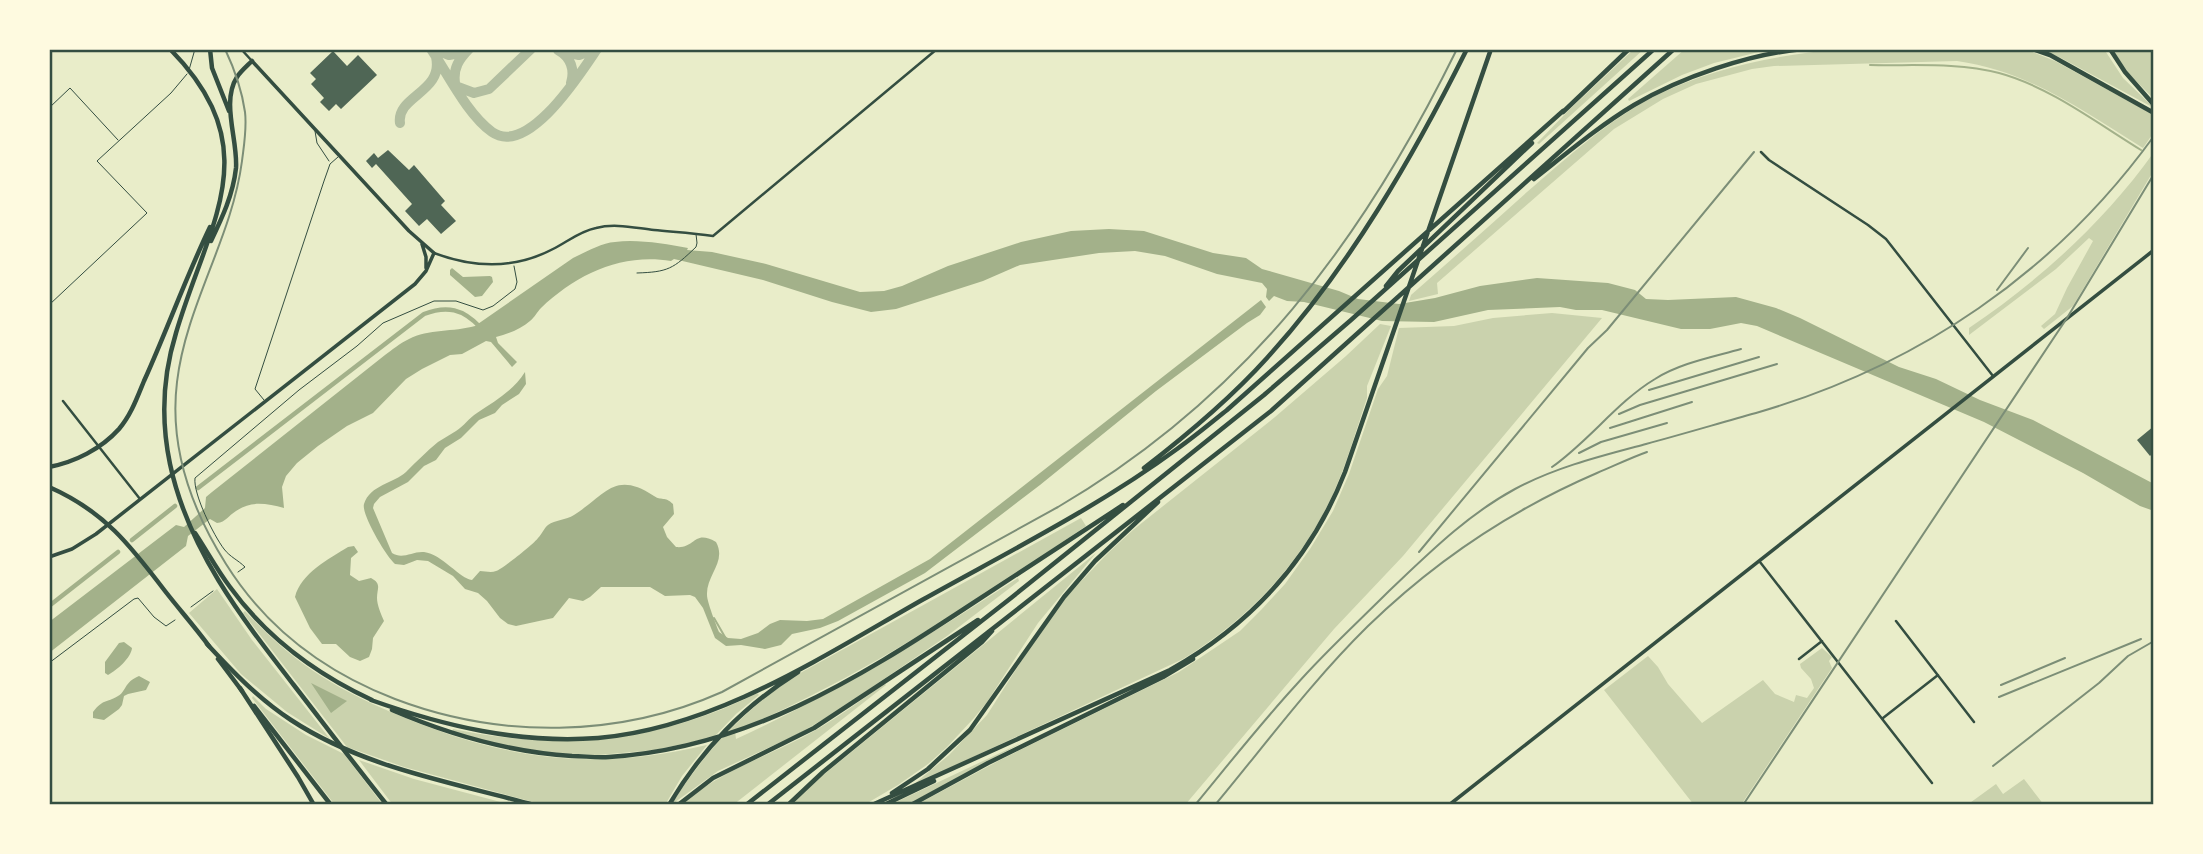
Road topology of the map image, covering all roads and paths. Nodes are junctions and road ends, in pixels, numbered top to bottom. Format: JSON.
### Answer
{"nodes":[{"id":1,"x":170,"y":49,"type":"edge"},
{"id":2,"x":195,"y":49,"type":"edge"},
{"id":3,"x":211,"y":49,"type":"edge"},
{"id":4,"x":241,"y":49,"type":"edge"},
{"id":5,"x":937,"y":49,"type":"edge"},
{"id":6,"x":1467,"y":49,"type":"edge"},
{"id":7,"x":1491,"y":49,"type":"edge"},
{"id":8,"x":1629,"y":49,"type":"edge"},
{"id":9,"x":1654,"y":49,"type":"edge"},
{"id":10,"x":1675,"y":49,"type":"edge"},
{"id":11,"x":1803,"y":49,"type":"edge"},
{"id":12,"x":2032,"y":49,"type":"edge"},
{"id":13,"x":2110,"y":49,"type":"edge"},
{"id":14,"x":252,"y":61,"type":"junction"},
{"id":15,"x":2154,"y":105,"type":"edge"},
{"id":16,"x":49,"y":107,"type":"edge"},
{"id":17,"x":1563,"y":111,"type":"junction"},
{"id":18,"x":2153,"y":113,"type":"edge"},
{"id":19,"x":232,"y":118,"type":"junction"},
{"id":20,"x":315,"y":129,"type":"junction"},
{"id":21,"x":119,"y":141,"type":"junction"},
{"id":22,"x":1761,"y":152,"type":"dead end"},
{"id":23,"x":339,"y":156,"type":"junction"},
{"id":24,"x":330,"y":164,"type":"junction"},
{"id":25,"x":1503,"y":203,"type":"junction"},
{"id":26,"x":217,"y":213,"type":"junction"},
{"id":27,"x":695,"y":234,"type":"junction"},
{"id":28,"x":421,"y":242,"type":"junction"},
{"id":29,"x":2154,"y":250,"type":"edge"},
{"id":30,"x":434,"y":253,"type":"junction"},
{"id":31,"x":203,"y":257,"type":"junction"},
{"id":32,"x":514,"y":264,"type":"junction"},
{"id":33,"x":426,"y":271,"type":"junction"},
{"id":34,"x":636,"y":273,"type":"dead end"},
{"id":35,"x":1379,"y":295,"type":"junction"},
{"id":36,"x":49,"y":305,"type":"edge"},
{"id":37,"x":1993,"y":376,"type":"junction"},
{"id":38,"x":63,"y":401,"type":"dead end"},
{"id":39,"x":266,"y":401,"type":"junction"},
{"id":40,"x":49,"y":467,"type":"edge"},
{"id":41,"x":1185,"y":478,"type":"junction"},
{"id":42,"x":49,"y":487,"type":"edge"},
{"id":43,"x":1147,"y":489,"type":"junction"},
{"id":44,"x":140,"y":499,"type":"junction"},
{"id":45,"x":1083,"y":511,"type":"junction"},
{"id":46,"x":195,"y":533,"type":"junction"},
{"id":47,"x":49,"y":557,"type":"edge"},
{"id":48,"x":1760,"y":562,"type":"junction"},
{"id":49,"x":238,"y":572,"type":"dead end"},
{"id":50,"x":213,"y":591,"type":"dead end"},
{"id":51,"x":1011,"y":598,"type":"junction"},
{"id":52,"x":191,"y":607,"type":"dead end"},
{"id":53,"x":1003,"y":619,"type":"junction"},
{"id":54,"x":175,"y":620,"type":"dead end"},
{"id":55,"x":1896,"y":621,"type":"dead end"},
{"id":56,"x":1822,"y":641,"type":"junction"},
{"id":57,"x":207,"y":644,"type":"junction"},
{"id":58,"x":1202,"y":651,"type":"junction"},
{"id":59,"x":822,"y":656,"type":"junction"},
{"id":60,"x":1799,"y":659,"type":"dead end"},
{"id":61,"x":49,"y":663,"type":"edge"},
{"id":62,"x":1938,"y":675,"type":"junction"},
{"id":63,"x":240,"y":688,"type":"junction"},
{"id":64,"x":371,"y":700,"type":"junction"},
{"id":65,"x":1883,"y":718,"type":"junction"},
{"id":66,"x":1974,"y":722,"type":"dead end"},
{"id":67,"x":1932,"y":783,"type":"dead end"},
{"id":68,"x":884,"y":802,"type":"edge"},
{"id":69,"x":314,"y":805,"type":"edge"},
{"id":70,"x":331,"y":805,"type":"edge"},
{"id":71,"x":387,"y":805,"type":"edge"},
{"id":72,"x":534,"y":805,"type":"edge"},
{"id":73,"x":668,"y":805,"type":"edge"},
{"id":74,"x":678,"y":805,"type":"edge"},
{"id":75,"x":746,"y":805,"type":"edge"},
{"id":76,"x":767,"y":805,"type":"edge"},
{"id":77,"x":788,"y":805,"type":"edge"},
{"id":78,"x":872,"y":805,"type":"edge"},
{"id":79,"x":911,"y":805,"type":"edge"},
{"id":80,"x":1449,"y":805,"type":"edge"}],
"edges":[{"from":1,"to":26,"type":"main road"},
{"from":2,"to":21,"type":"lane"},
{"from":3,"to":19,"type":"main road"},
{"from":4,"to":14,"type":"street"},
{"from":5,"to":27,"type":"street"},
{"from":6,"to":45,"type":"main road"},
{"from":7,"to":58,"type":"main road"},
{"from":8,"to":17,"type":"main road"},
{"from":9,"to":35,"type":"main road"},
{"from":10,"to":25,"type":"main road"},
{"from":11,"to":25,"type":"main road"},
{"from":12,"to":18,"type":"main road"},
{"from":13,"to":15,"type":"main road"},
{"from":14,"to":19,"type":"main road"},
{"from":14,"to":20,"type":"street"},
{"from":16,"to":21,"type":"lane"},
{"from":17,"to":35,"type":"main road"},
{"from":17,"to":45,"type":"main road"},
{"from":19,"to":31,"type":"main road"},
{"from":20,"to":23,"type":"street"},
{"from":20,"to":24,"type":"lane"},
{"from":21,"to":36,"type":"lane"},
{"from":22,"to":37,"type":"street"},
{"from":23,"to":24,"type":"lane"},
{"from":23,"to":28,"type":"street"},
{"from":24,"to":39,"type":"lane"},
{"from":25,"to":41,"type":"main road"},
{"from":26,"to":31,"type":"main road"},
{"from":26,"to":40,"type":"main road"},
{"from":27,"to":32,"type":"street"},
{"from":27,"to":34,"type":"lane"},
{"from":28,"to":30,"type":"street"},
{"from":28,"to":33,"type":"street"},
{"from":29,"to":37,"type":"street"},
{"from":30,"to":32,"type":"street"},
{"from":30,"to":33,"type":"street"},
{"from":31,"to":46,"type":"main road"},
{"from":32,"to":49,"type":"path"},
{"from":33,"to":39,"type":"street"},
{"from":35,"to":43,"type":"main road"},
{"from":37,"to":48,"type":"street"},
{"from":38,"to":44,"type":"street"},
{"from":39,"to":44,"type":"street"},
{"from":41,"to":53,"type":"main road"},
{"from":41,"to":68,"type":"main road"},
{"from":42,"to":57,"type":"main road"},
{"from":43,"to":51,"type":"main road"},
{"from":43,"to":64,"type":"main road"},
{"from":44,"to":47,"type":"street"},
{"from":45,"to":59,"type":"main road"},
{"from":46,"to":64,"type":"main road"},
{"from":46,"to":71,"type":"main road"},
{"from":48,"to":56,"type":"street"},
{"from":48,"to":80,"type":"street"},
{"from":50,"to":52,"type":"path"},
{"from":51,"to":74,"type":"main road"},
{"from":51,"to":75,"type":"main road"},
{"from":53,"to":76,"type":"main road"},
{"from":53,"to":77,"type":"main road"},
{"from":54,"to":61,"type":"path"},
{"from":55,"to":62,"type":"street"},
{"from":56,"to":60,"type":"street"},
{"from":56,"to":65,"type":"street"},
{"from":57,"to":63,"type":"main road"},
{"from":57,"to":72,"type":"main road"},
{"from":58,"to":68,"type":"main road"},
{"from":58,"to":79,"type":"main road"},
{"from":59,"to":64,"type":"main road"},
{"from":59,"to":73,"type":"main road"},
{"from":62,"to":65,"type":"street"},
{"from":62,"to":66,"type":"street"},
{"from":63,"to":69,"type":"main road"},
{"from":63,"to":70,"type":"main road"},
{"from":65,"to":67,"type":"street"},
{"from":68,"to":78,"type":"main road"}]}
